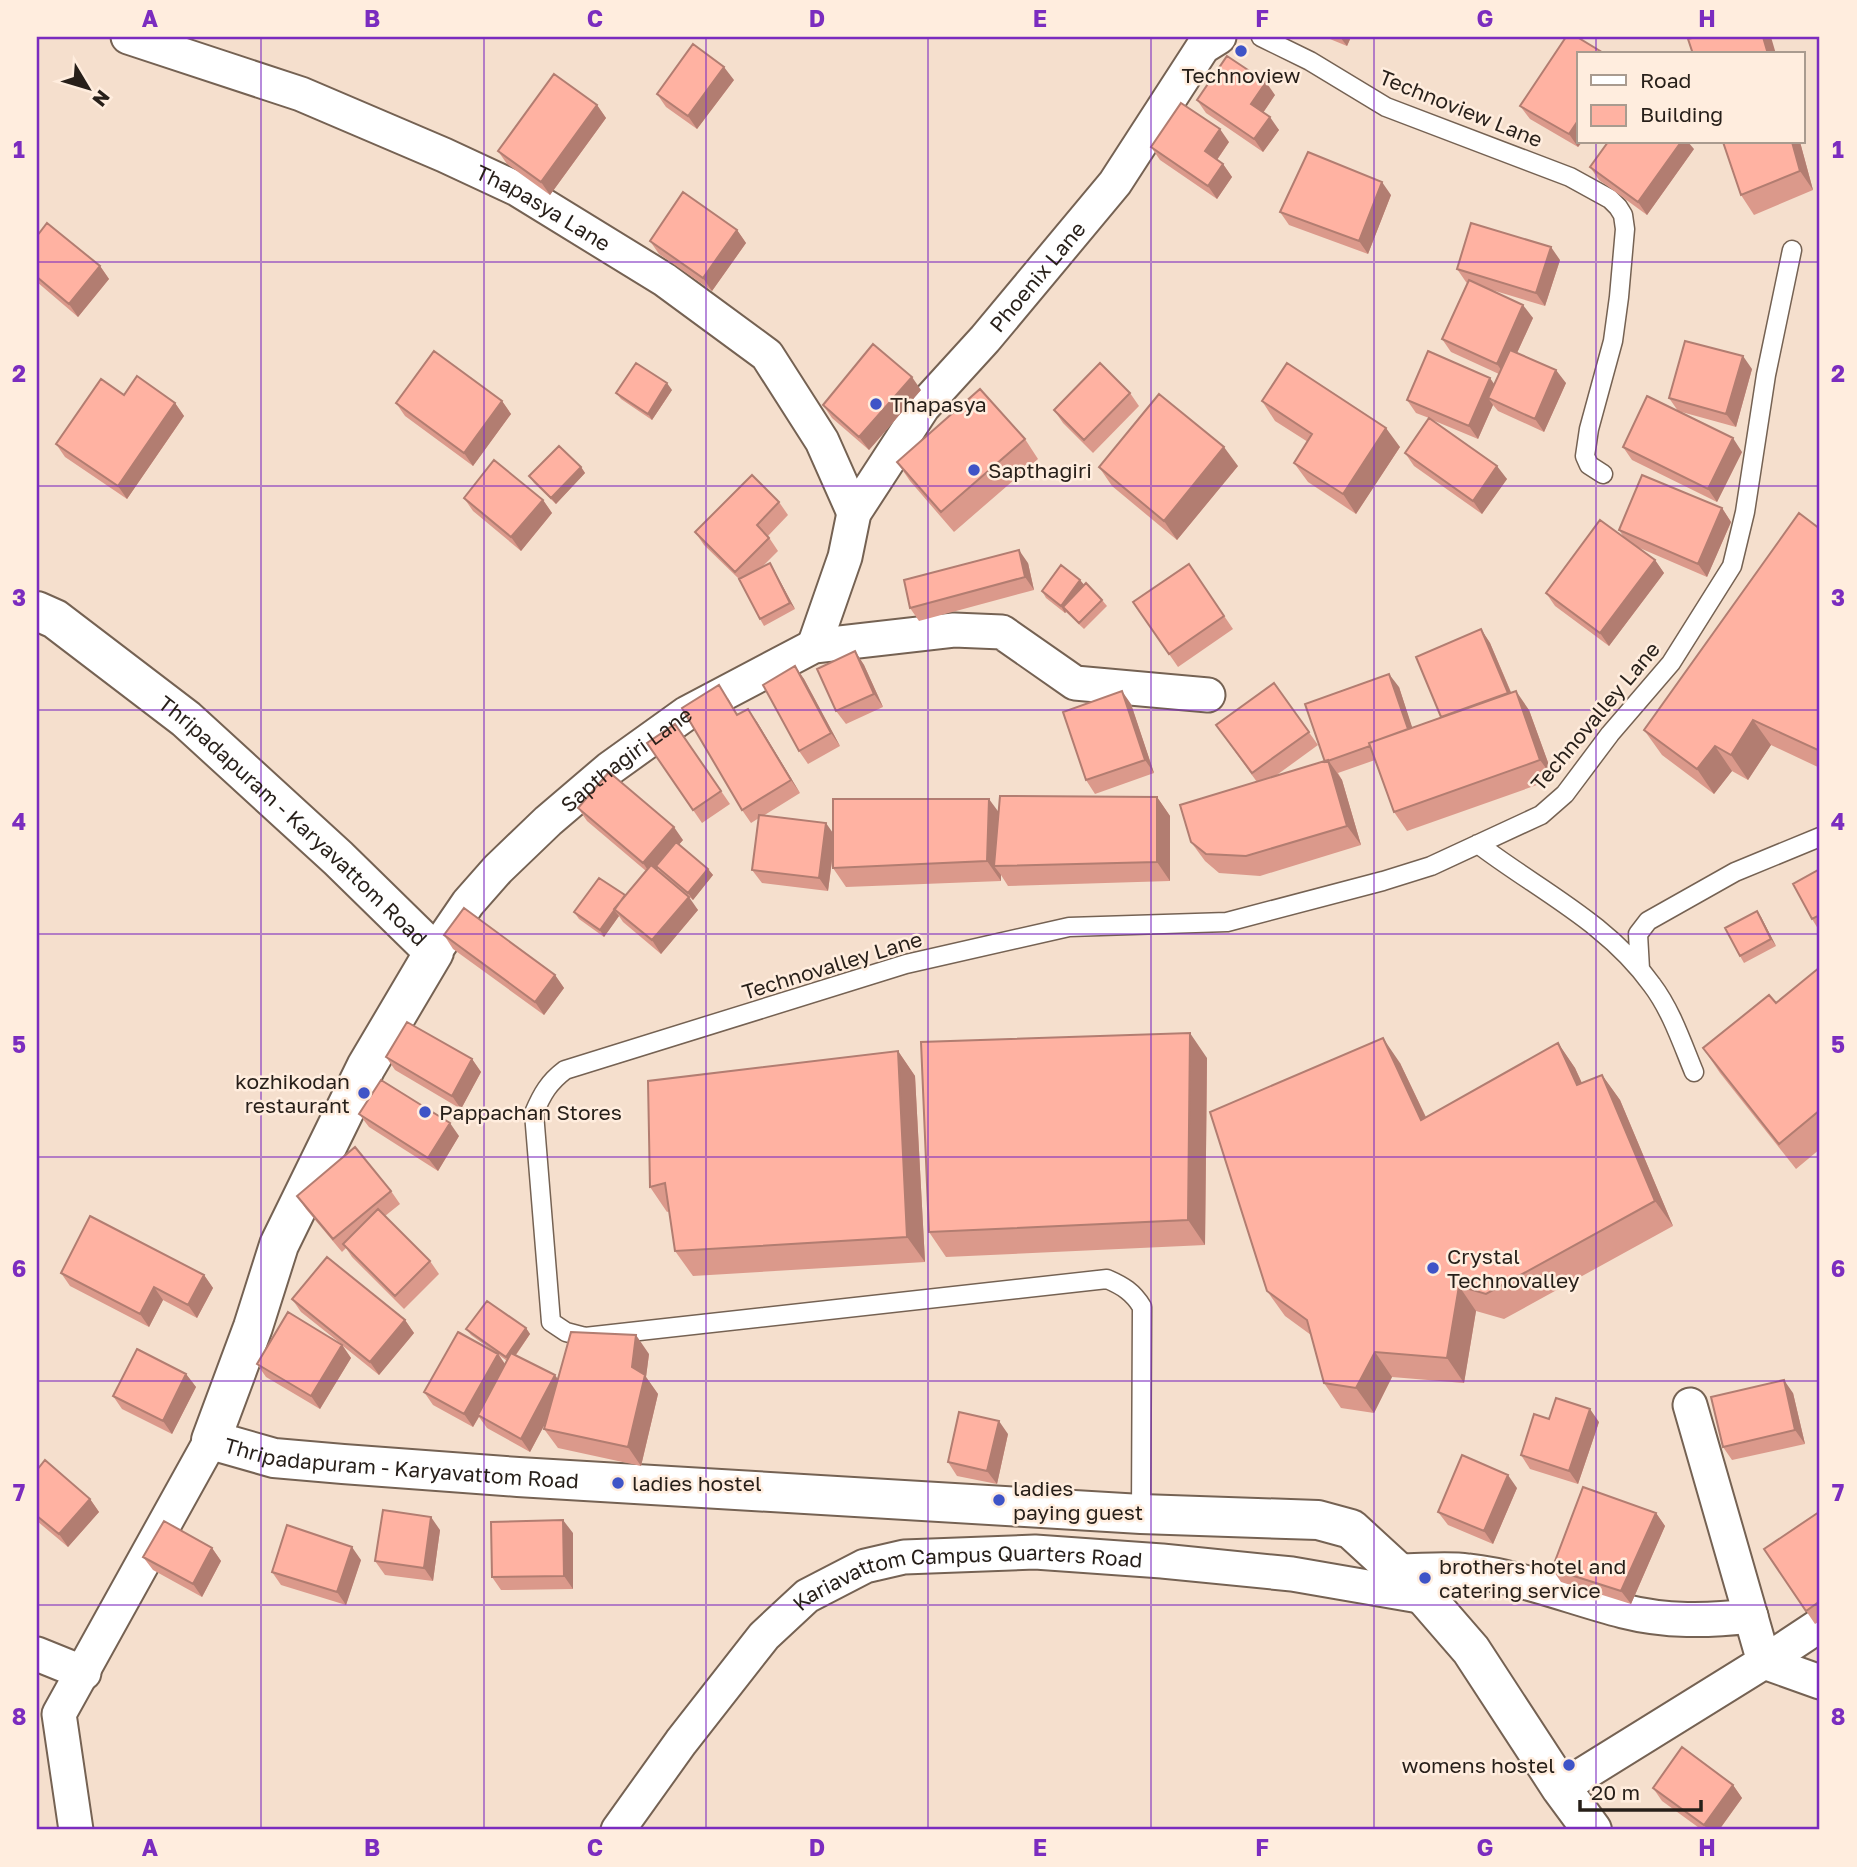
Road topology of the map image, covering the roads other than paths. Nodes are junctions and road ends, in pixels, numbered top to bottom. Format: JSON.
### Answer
{"nodes":[{"id":1,"x":128,"y":37,"type":"edge"},
{"id":2,"x":1219,"y":37,"type":"edge"},
{"id":3,"x":1261,"y":37,"type":"edge"},
{"id":4,"x":1792,"y":250,"type":"dead end"},
{"id":5,"x":1603,"y":474,"type":"dead end"},
{"id":6,"x":854,"y":513,"type":"junction"},
{"id":7,"x":37,"y":611,"type":"edge"},
{"id":8,"x":814,"y":646,"type":"junction"},
{"id":9,"x":1208,"y":695,"type":"dead end"},
{"id":10,"x":1820,"y":837,"type":"edge"},
{"id":11,"x":1478,"y":844,"type":"junction"},
{"id":12,"x":434,"y":952,"type":"junction"},
{"id":13,"x":1640,"y":969,"type":"junction"},
{"id":14,"x":1694,"y":1072,"type":"dead end"},
{"id":15,"x":1690,"y":1405,"type":"dead end"},
{"id":16,"x":211,"y":1440,"type":"junction"},
{"id":17,"x":1141,"y":1514,"type":"junction"},
{"id":18,"x":1412,"y":1584,"type":"junction"},
{"id":19,"x":1751,"y":1616,"type":"junction"},
{"id":20,"x":1820,"y":1625,"type":"edge"},
{"id":21,"x":37,"y":1654,"type":"edge"},
{"id":22,"x":1764,"y":1662,"type":"junction"},
{"id":23,"x":83,"y":1673,"type":"junction"},
{"id":24,"x":1820,"y":1682,"type":"edge"},
{"id":25,"x":1560,"y":1787,"type":"junction"},
{"id":26,"x":76,"y":1830,"type":"edge"},
{"id":27,"x":618,"y":1830,"type":"edge"},
{"id":28,"x":1592,"y":1830,"type":"edge"}],
"edges":[{"from":1,"to":6,"type":"street","name":"Thapasya Lane"},
{"from":2,"to":6,"type":"street","name":"Phoenix Lane"},
{"from":3,"to":5,"type":"lane","name":"Technoview Lane"},
{"from":4,"to":11,"type":"lane","name":"Technovalley Lane"},
{"from":6,"to":8,"type":"street"},
{"from":7,"to":12,"type":"main road","name":"Thripadapuram - Karyavattom Road"},
{"from":8,"to":9,"type":"street"},
{"from":8,"to":12,"type":"street","name":"Sapthagiri Lane"},
{"from":10,"to":13,"type":"lane"},
{"from":11,"to":13,"type":"lane"},
{"from":11,"to":17,"type":"lane","name":"Technovalley Lane"},
{"from":12,"to":16,"type":"main road","name":"Thripadapuram - Karyavattom Road"},
{"from":13,"to":14,"type":"lane"},
{"from":15,"to":19,"type":"street"},
{"from":16,"to":17,"type":"main road","name":"Thripadapuram - Karyavattom Road"},
{"from":16,"to":23,"type":"street"},
{"from":17,"to":18,"type":"main road","name":"Thripadapuram - Karyavattom Road"},
{"from":18,"to":19,"type":"street","name":"Kariavattom Campus Quarters Road"},
{"from":18,"to":25,"type":"main road","name":"Thripadapuram - Karyavattom Road"},
{"from":18,"to":27,"type":"street","name":"Kariavattom Campus Quarters Road"},
{"from":19,"to":22,"type":"street"},
{"from":20,"to":22,"type":"street"},
{"from":21,"to":23,"type":"street"},
{"from":22,"to":24,"type":"street"},
{"from":22,"to":25,"type":"street"},
{"from":23,"to":26,"type":"street"},
{"from":25,"to":28,"type":"main road","name":"Thripadapuram - Karyavattom Road"}]}
